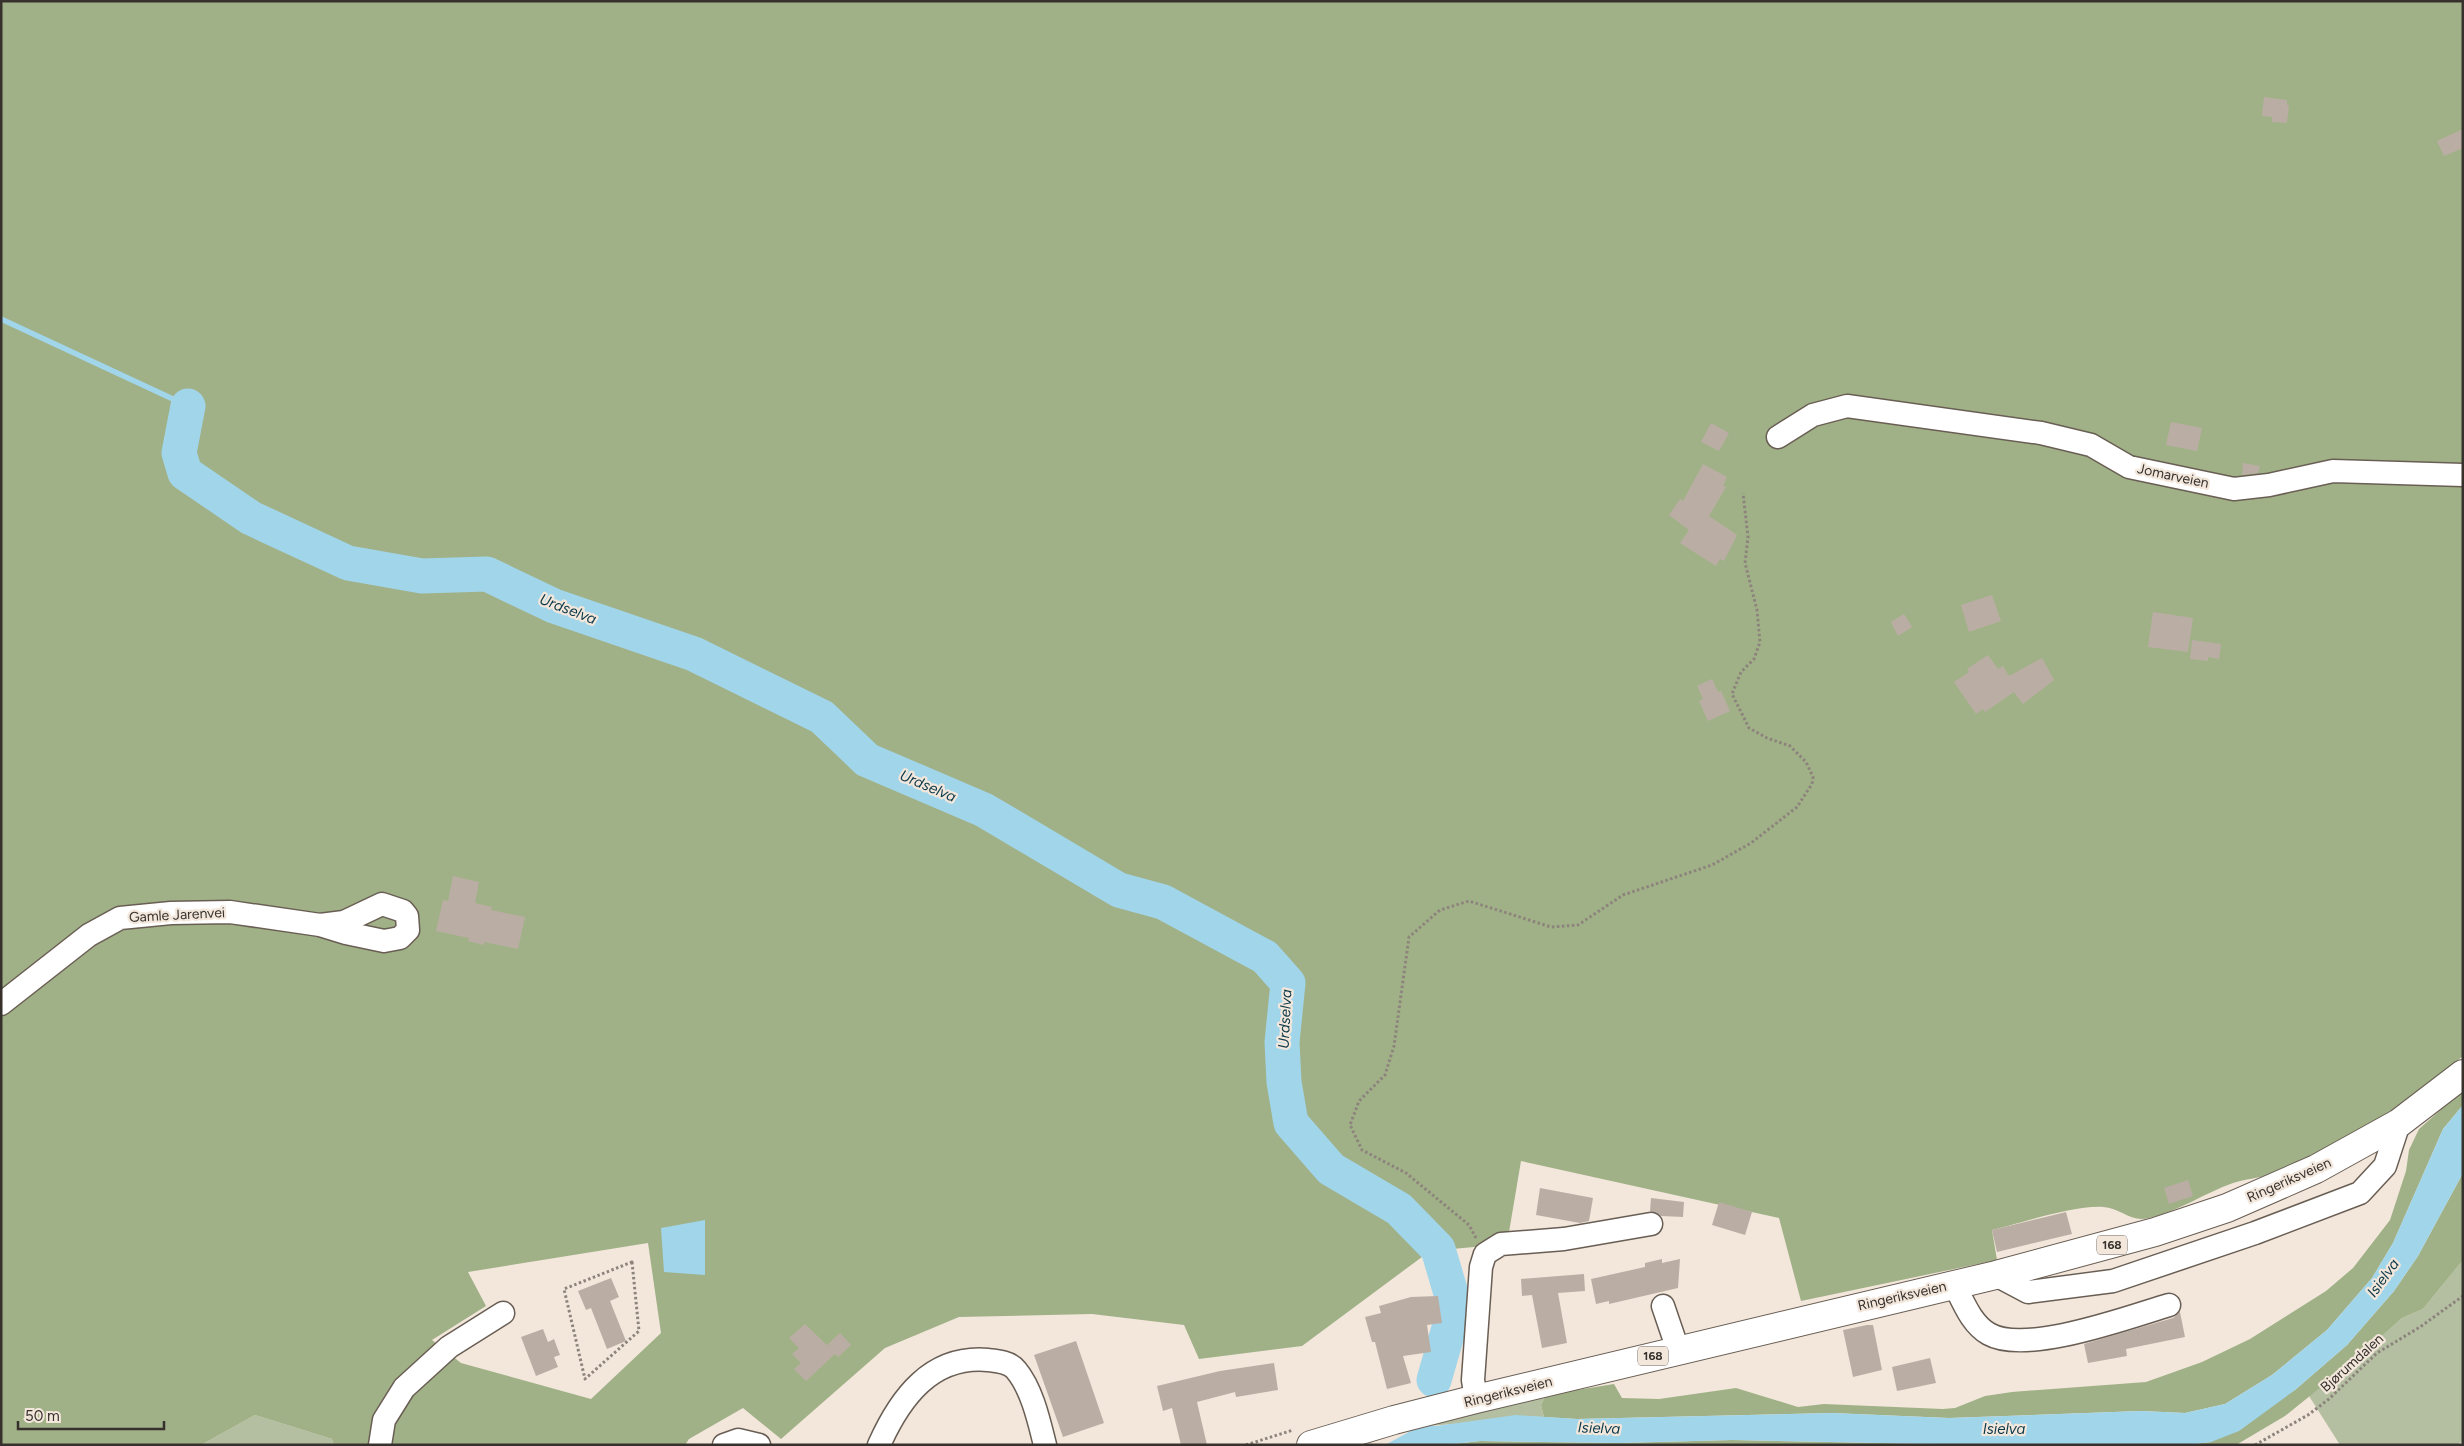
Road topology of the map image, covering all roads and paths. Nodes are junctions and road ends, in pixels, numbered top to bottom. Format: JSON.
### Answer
{"nodes":[{"id":1,"x":1778,"y":437,"type":"dead end"},
{"id":2,"x":2463,"y":475,"type":"edge"},
{"id":3,"x":1743,"y":493,"type":"dead end"},
{"id":4,"x":320,"y":925,"type":"dead end"},
{"id":5,"x":1,"y":1004,"type":"edge"},
{"id":6,"x":2463,"y":1074,"type":"edge"},
{"id":7,"x":2399,"y":1123,"type":"junction"},
{"id":8,"x":1651,"y":1224,"type":"dead end"},
{"id":9,"x":1485,"y":1254,"type":"junction"},
{"id":10,"x":1996,"y":1275,"type":"junction"},
{"id":11,"x":1954,"y":1284,"type":"junction"},
{"id":12,"x":564,"y":1289,"type":"joint"},
{"id":13,"x":2463,"y":1296,"type":"edge"},
{"id":14,"x":2169,"y":1305,"type":"dead end"},
{"id":15,"x":1663,"y":1306,"type":"dead end"},
{"id":16,"x":503,"y":1313,"type":"dead end"},
{"id":17,"x":1678,"y":1350,"type":"junction"},
{"id":18,"x":1476,"y":1399,"type":"junction"},
{"id":19,"x":380,"y":1445,"type":"edge"},
{"id":20,"x":724,"y":1445,"type":"edge"},
{"id":21,"x":759,"y":1445,"type":"edge"},
{"id":22,"x":879,"y":1445,"type":"edge"},
{"id":23,"x":1045,"y":1445,"type":"edge"},
{"id":24,"x":1310,"y":1445,"type":"edge"},
{"id":25,"x":2255,"y":1445,"type":"edge"}],
"edges":[{"from":1,"to":2,"type":"street","name":"Jomarveien"},
{"from":3,"to":9,"type":"path"},
{"from":4,"to":5,"type":"street","name":"Gamle Jarenvei"},
{"from":6,"to":7,"type":"main road","name":"Ringeriksveien","number":"168"},
{"from":7,"to":10,"type":"main road","name":"Ringeriksveien","number":"168"},
{"from":7,"to":10,"type":"street"},
{"from":8,"to":9,"type":"street"},
{"from":9,"to":18,"type":"street"},
{"from":10,"to":11,"type":"main road","name":"Ringeriksveien","number":"168"},
{"from":11,"to":14,"type":"street"},
{"from":11,"to":17,"type":"main road","name":"Ringeriksveien","number":"168"},
{"from":12,"to":12,"type":"path"},
{"from":13,"to":25,"type":"path","name":"Bjørumdalen"},
{"from":15,"to":17,"type":"street"},
{"from":16,"to":19,"type":"street"},
{"from":17,"to":18,"type":"main road","name":"Ringeriksveien","number":"168"},
{"from":18,"to":24,"type":"main road","name":"Ringeriksveien","number":"168"},
{"from":20,"to":21,"type":"street"},
{"from":22,"to":23,"type":"street"}]}
